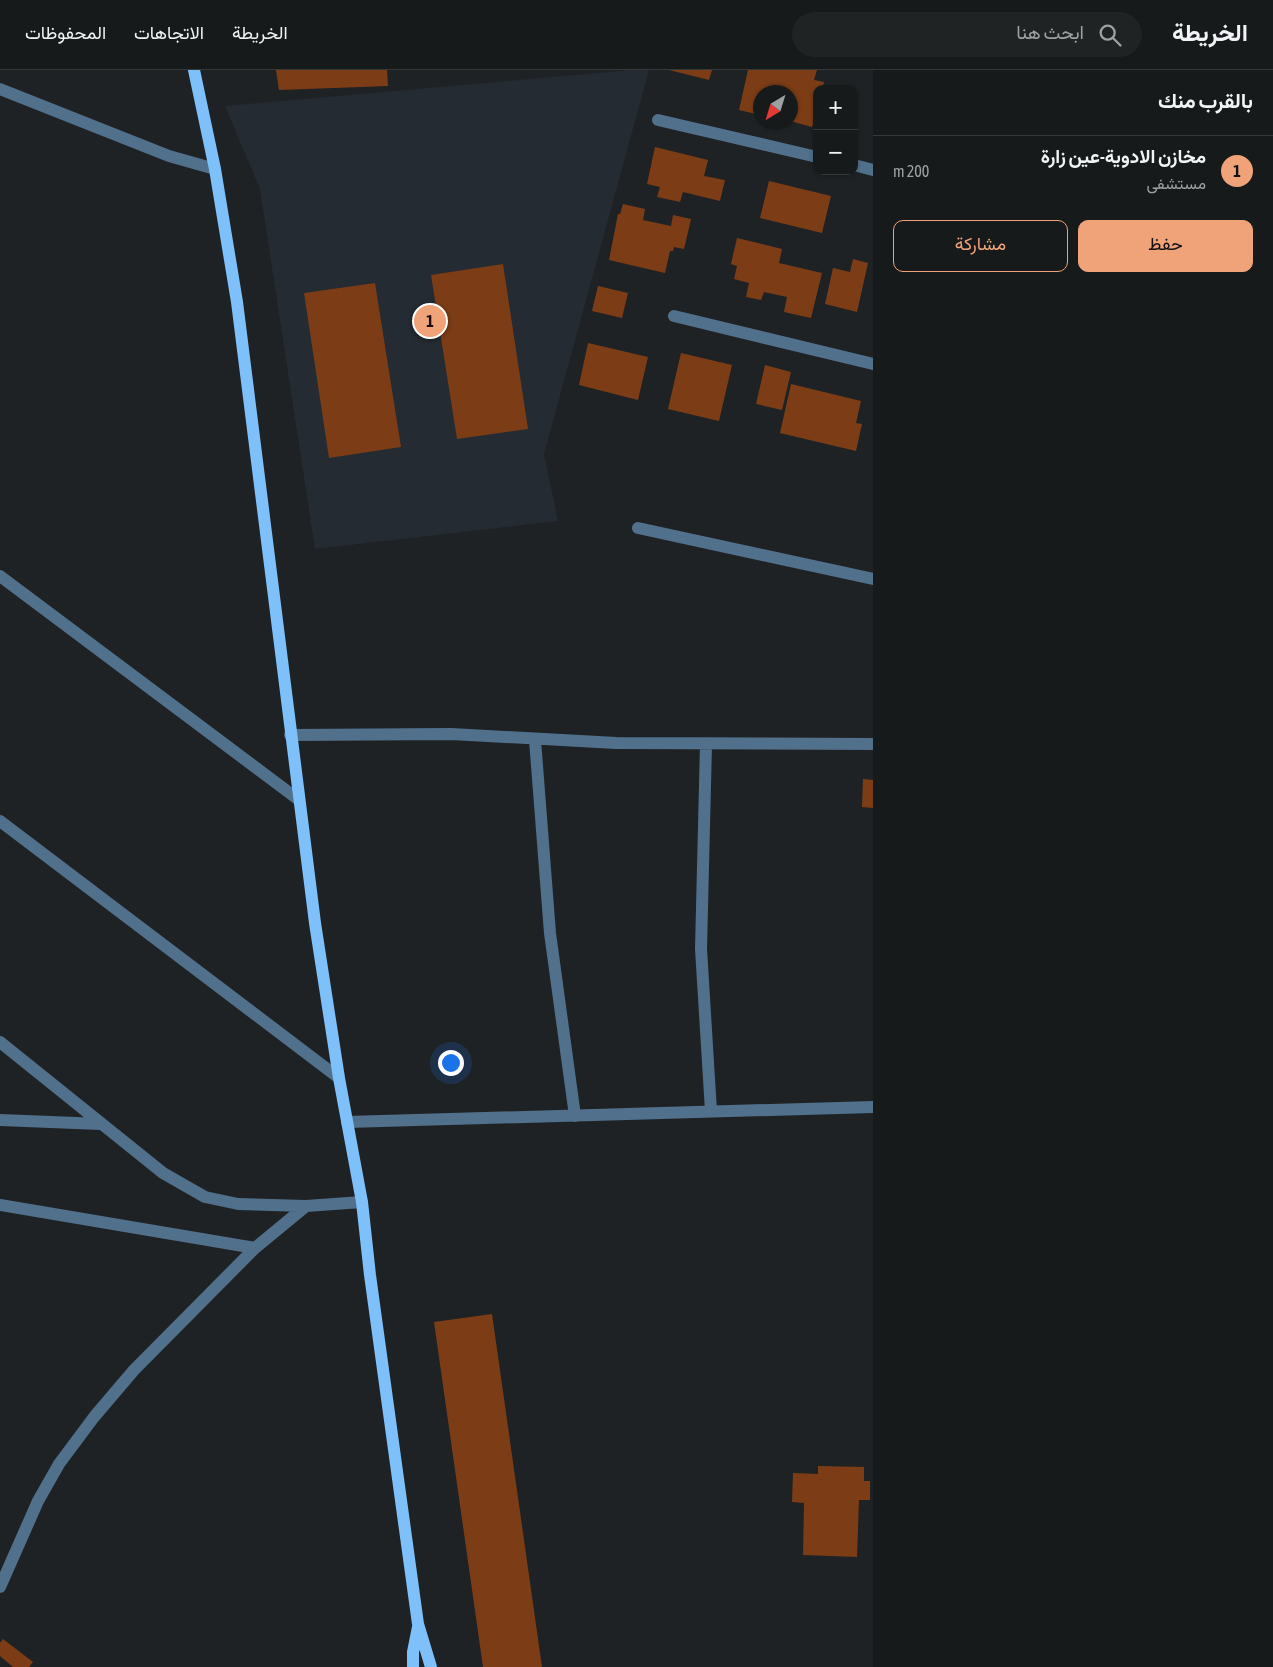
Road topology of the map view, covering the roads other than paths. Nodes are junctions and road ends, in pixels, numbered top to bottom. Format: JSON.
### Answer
{"nodes":[{"id":1,"x":194,"y":70,"type":"edge"},
{"id":2,"x":0,"y":90,"type":"edge"},
{"id":3,"x":658,"y":120,"type":"dead end"},
{"id":4,"x":813,"y":156,"type":"edge"},
{"id":5,"x":858,"y":166,"type":"edge"},
{"id":6,"x":215,"y":169,"type":"junction"},
{"id":7,"x":873,"y":170,"type":"edge"},
{"id":8,"x":674,"y":316,"type":"dead end"},
{"id":9,"x":873,"y":364,"type":"edge"},
{"id":10,"x":638,"y":528,"type":"dead end"},
{"id":11,"x":0,"y":576,"type":"edge"},
{"id":12,"x":873,"y":579,"type":"edge"},
{"id":13,"x":290,"y":735,"type":"junction"},
{"id":14,"x":535,"y":740,"type":"junction"},
{"id":15,"x":706,"y":744,"type":"junction"},
{"id":16,"x":873,"y":744,"type":"edge"},
{"id":17,"x":299,"y":800,"type":"junction"},
{"id":18,"x":0,"y":821,"type":"edge"},
{"id":19,"x":0,"y":1042,"type":"edge"},
{"id":20,"x":339,"y":1078,"type":"junction"},
{"id":21,"x":873,"y":1107,"type":"edge"},
{"id":22,"x":711,"y":1112,"type":"junction"},
{"id":23,"x":575,"y":1116,"type":"junction"},
{"id":24,"x":0,"y":1120,"type":"edge"},
{"id":25,"x":347,"y":1122,"type":"junction"},
{"id":26,"x":101,"y":1124,"type":"junction"},
{"id":27,"x":362,"y":1202,"type":"junction"},
{"id":28,"x":0,"y":1205,"type":"edge"},
{"id":29,"x":306,"y":1206,"type":"junction"},
{"id":30,"x":255,"y":1248,"type":"junction"},
{"id":31,"x":0,"y":1586,"type":"edge"},
{"id":32,"x":418,"y":1624,"type":"junction"},
{"id":33,"x":413,"y":1667,"type":"edge"},
{"id":34,"x":431,"y":1667,"type":"edge"}],
"edges":[{"from":1,"to":6,"type":"main road"},
{"from":2,"to":6,"type":"street"},
{"from":3,"to":4,"type":"street"},
{"from":5,"to":7,"type":"street"},
{"from":6,"to":13,"type":"main road"},
{"from":8,"to":9,"type":"street"},
{"from":10,"to":12,"type":"street"},
{"from":11,"to":17,"type":"street"},
{"from":13,"to":14,"type":"street"},
{"from":13,"to":17,"type":"main road"},
{"from":14,"to":15,"type":"street"},
{"from":14,"to":23,"type":"street"},
{"from":15,"to":16,"type":"street"},
{"from":15,"to":22,"type":"street"},
{"from":17,"to":20,"type":"main road"},
{"from":18,"to":20,"type":"street"},
{"from":19,"to":26,"type":"street"},
{"from":20,"to":25,"type":"main road"},
{"from":21,"to":22,"type":"street"},
{"from":22,"to":23,"type":"street"},
{"from":23,"to":25,"type":"street"},
{"from":24,"to":26,"type":"street"},
{"from":25,"to":27,"type":"main road"},
{"from":26,"to":29,"type":"street"},
{"from":27,"to":29,"type":"street"},
{"from":27,"to":32,"type":"main road"},
{"from":28,"to":30,"type":"street"},
{"from":29,"to":30,"type":"street"},
{"from":30,"to":31,"type":"street"},
{"from":32,"to":33,"type":"main road"},
{"from":32,"to":34,"type":"main road"}]}
